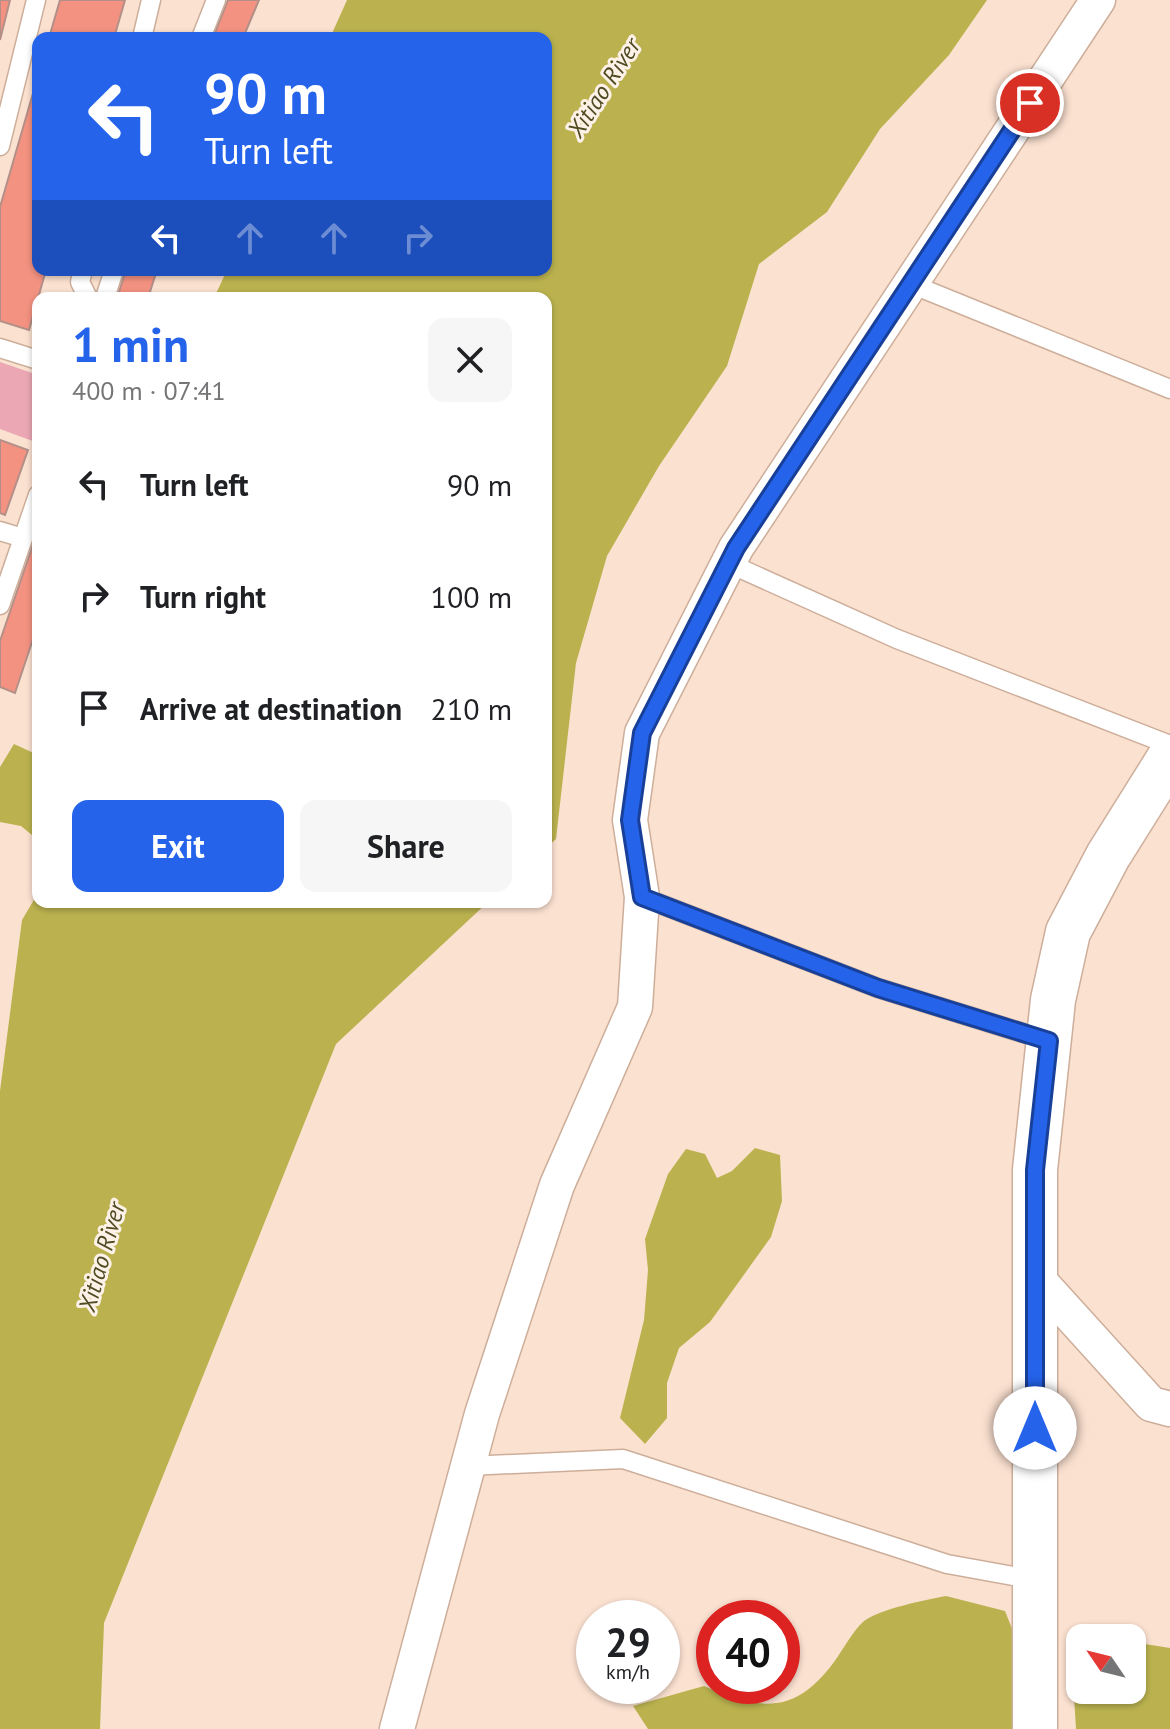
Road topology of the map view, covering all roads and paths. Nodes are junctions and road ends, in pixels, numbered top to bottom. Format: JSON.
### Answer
{"nodes":[{"id":1,"x":36,"y":0,"type":"edge"},
{"id":2,"x":151,"y":0,"type":"edge"},
{"id":3,"x":216,"y":0,"type":"edge"},
{"id":4,"x":1098,"y":0,"type":"edge"},
{"id":5,"x":143,"y":32,"type":"edge"},
{"id":6,"x":203,"y":32,"type":"edge"},
{"id":7,"x":0,"y":146,"type":"edge"},
{"id":8,"x":911,"y":284,"type":"junction"},
{"id":9,"x":0,"y":348,"type":"edge"},
{"id":10,"x":32,"y":358,"type":"edge"},
{"id":11,"x":1170,"y":389,"type":"edge"},
{"id":12,"x":32,"y":512,"type":"edge"},
{"id":13,"x":0,"y":531,"type":"edge"},
{"id":14,"x":23,"y":538,"type":"junction"},
{"id":15,"x":728,"y":563,"type":"junction"},
{"id":16,"x":0,"y":605,"type":"edge"},
{"id":17,"x":1170,"y":745,"type":"edge"},
{"id":18,"x":1170,"y":757,"type":"edge"},
{"id":19,"x":642,"y":897,"type":"junction"},
{"id":20,"x":1049,"y":1041,"type":"junction"},
{"id":21,"x":1035,"y":1276,"type":"junction"},
{"id":22,"x":1170,"y":1409,"type":"edge"},
{"id":23,"x":468,"y":1466,"type":"junction"},
{"id":24,"x":1035,"y":1580,"type":"junction"},
{"id":25,"x":397,"y":1729,"type":"edge"},
{"id":26,"x":1035,"y":1729,"type":"edge"}],
"edges":[{"from":1,"to":7,"type":"lane"},
{"from":2,"to":5,"type":"lane"},
{"from":3,"to":6,"type":"lane"},
{"from":4,"to":8,"type":"street"},
{"from":8,"to":11,"type":"lane"},
{"from":8,"to":15,"type":"street"},
{"from":9,"to":10,"type":"lane"},
{"from":12,"to":14,"type":"lane"},
{"from":13,"to":14,"type":"lane"},
{"from":14,"to":16,"type":"lane"},
{"from":15,"to":17,"type":"lane"},
{"from":15,"to":19,"type":"street"},
{"from":18,"to":20,"type":"street"},
{"from":19,"to":20,"type":"lane"},
{"from":19,"to":23,"type":"street"},
{"from":20,"to":21,"type":"street"},
{"from":21,"to":22,"type":"street"},
{"from":21,"to":24,"type":"street"},
{"from":23,"to":24,"type":"lane"},
{"from":23,"to":25,"type":"street"},
{"from":24,"to":26,"type":"street"}]}
